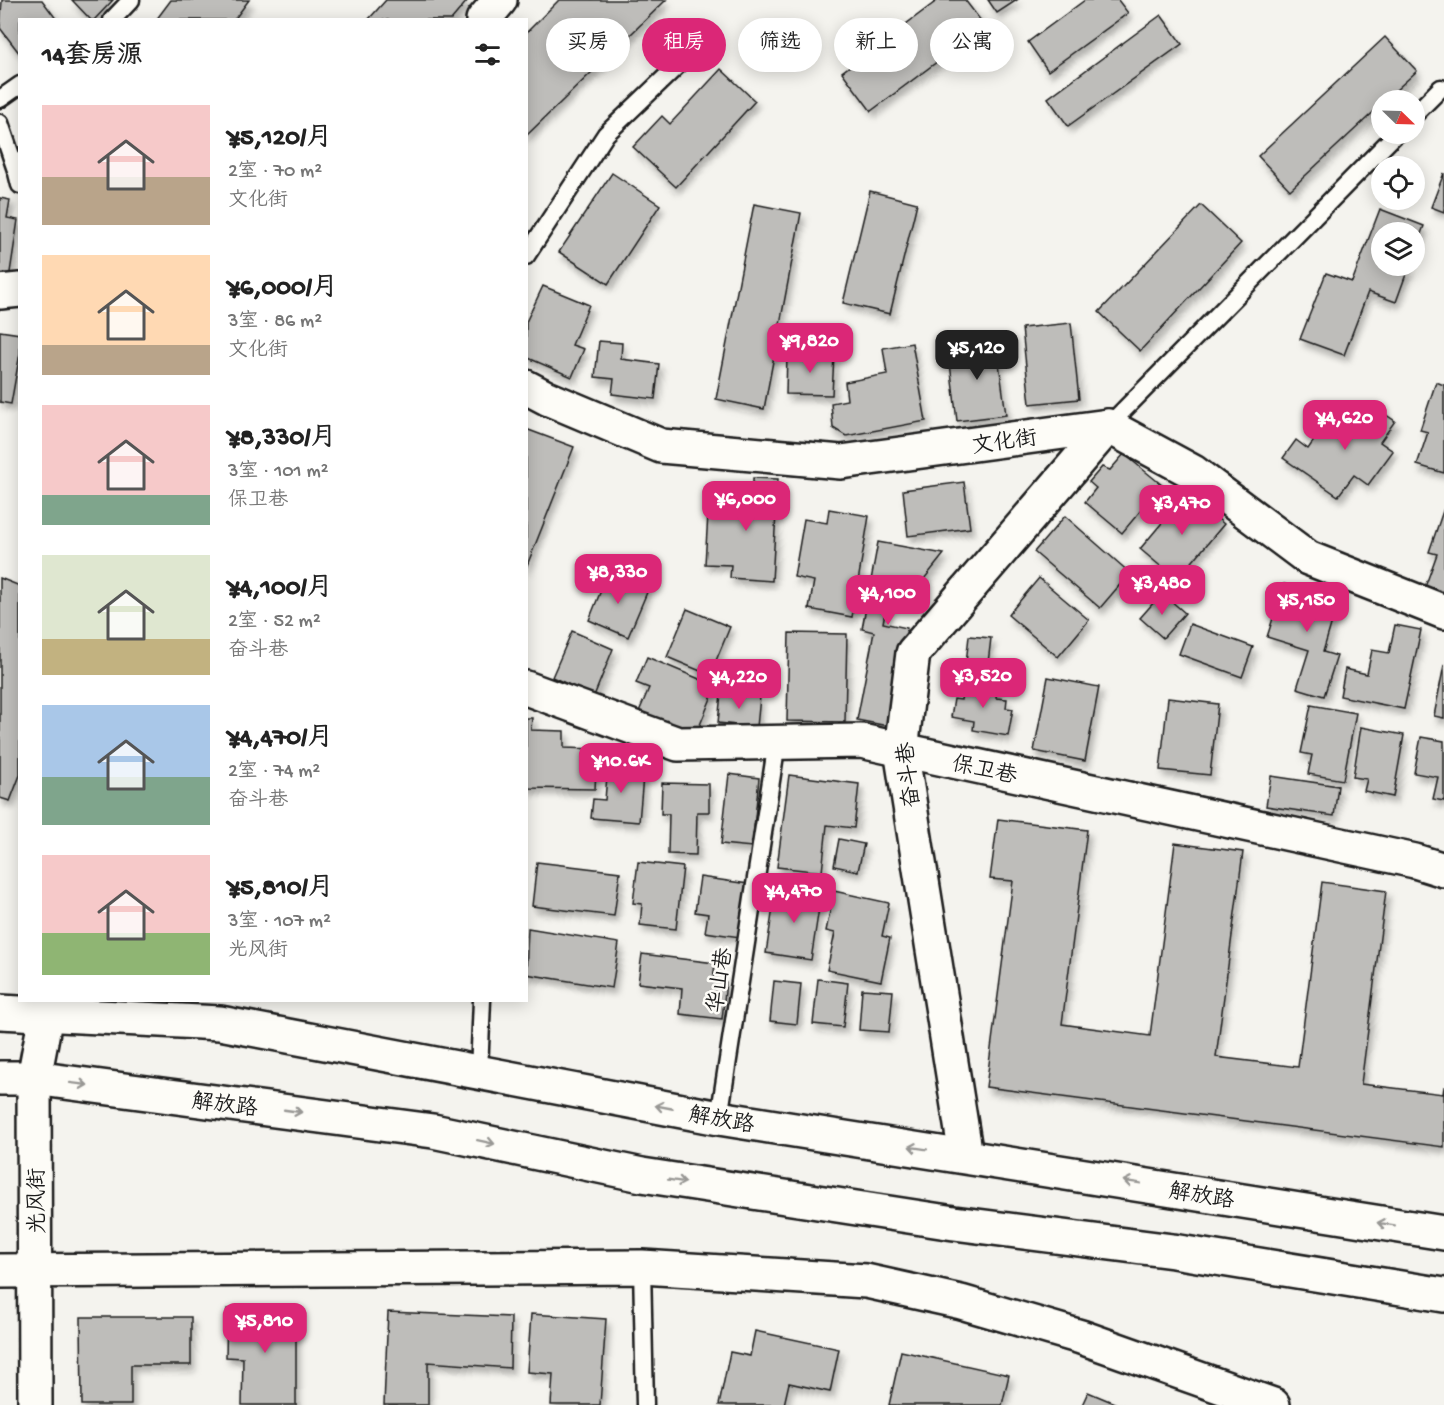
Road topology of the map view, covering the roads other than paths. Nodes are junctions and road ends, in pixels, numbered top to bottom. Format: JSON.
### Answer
{"nodes":[{"id":1,"x":131,"y":0,"type":"edge"},
{"id":2,"x":500,"y":0,"type":"edge"},
{"id":3,"x":114,"y":18,"type":"edge"},
{"id":4,"x":485,"y":18,"type":"edge"},
{"id":5,"x":671,"y":72,"type":"edge"},
{"id":6,"x":18,"y":86,"type":"edge"},
{"id":7,"x":1441,"y":88,"type":"dead end"},
{"id":8,"x":0,"y":99,"type":"edge"},
{"id":9,"x":1425,"y":104,"type":"edge"},
{"id":10,"x":0,"y":123,"type":"edge"},
{"id":11,"x":1386,"y":144,"type":"edge"},
{"id":12,"x":18,"y":176,"type":"edge"},
{"id":13,"x":528,"y":253,"type":"edge"},
{"id":14,"x":18,"y":290,"type":"edge"},
{"id":15,"x":0,"y":292,"type":"edge"},
{"id":16,"x":528,"y":388,"type":"edge"},
{"id":17,"x":1108,"y":426,"type":"junction"},
{"id":18,"x":1444,"y":612,"type":"edge"},
{"id":19,"x":528,"y":689,"type":"edge"},
{"id":20,"x":777,"y":742,"type":"junction"},
{"id":21,"x":901,"y":750,"type":"junction"},
{"id":22,"x":1444,"y":870,"type":"edge"},
{"id":23,"x":482,"y":1002,"type":"edge"},
{"id":24,"x":49,"y":1008,"type":"edge"},
{"id":25,"x":0,"y":1012,"type":"edge"},
{"id":26,"x":479,"y":1072,"type":"junction"},
{"id":27,"x":0,"y":1078,"type":"edge"},
{"id":28,"x":34,"y":1078,"type":"junction"},
{"id":29,"x":719,"y":1118,"type":"junction"},
{"id":30,"x":966,"y":1156,"type":"junction"},
{"id":31,"x":1444,"y":1233,"type":"edge"},
{"id":32,"x":642,"y":1267,"type":"junction"},
{"id":33,"x":0,"y":1271,"type":"edge"},
{"id":34,"x":36,"y":1271,"type":"junction"},
{"id":35,"x":1444,"y":1294,"type":"edge"},
{"id":36,"x":35,"y":1405,"type":"edge"},
{"id":37,"x":645,"y":1405,"type":"edge"},
{"id":38,"x":1273,"y":1405,"type":"edge"}],
"edges":[{"from":1,"to":3,"type":"lane"},
{"from":2,"to":4,"type":"street"},
{"from":5,"to":13,"type":"lane"},
{"from":6,"to":8,"type":"lane"},
{"from":7,"to":9,"type":"lane"},
{"from":10,"to":12,"type":"lane"},
{"from":11,"to":17,"type":"lane"},
{"from":14,"to":15,"type":"street"},
{"from":16,"to":17,"type":"street","name":"文化街"},
{"from":17,"to":18,"type":"street"},
{"from":17,"to":21,"type":"street","name":"奋斗巷"},
{"from":19,"to":20,"type":"street","name":"保卫巷"},
{"from":20,"to":21,"type":"street","name":"保卫巷"},
{"from":20,"to":29,"type":"lane","name":"华山巷"},
{"from":21,"to":22,"type":"street","name":"保卫巷"},
{"from":21,"to":30,"type":"street","name":"奋斗巷"},
{"from":23,"to":26,"type":"lane"},
{"from":24,"to":25,"type":"street","name":"解放路"},
{"from":24,"to":26,"type":"street","name":"解放路"},
{"from":24,"to":28,"type":"street","name":"光风街"},
{"from":29,"to":26,"type":"street","name":"解放路","one_way":true},
{"from":27,"to":28,"type":"street","name":"解放路"},
{"from":28,"to":34,"type":"street","name":"光风街"},
{"from":28,"to":35,"type":"street","name":"解放路","one_way":true},
{"from":30,"to":29,"type":"street","name":"解放路","one_way":true},
{"from":31,"to":30,"type":"street","name":"解放路","one_way":true},
{"from":32,"to":34,"type":"street"},
{"from":32,"to":37,"type":"lane"},
{"from":32,"to":38,"type":"street"},
{"from":33,"to":34,"type":"street"},
{"from":34,"to":36,"type":"street","name":"光风街"}]}
